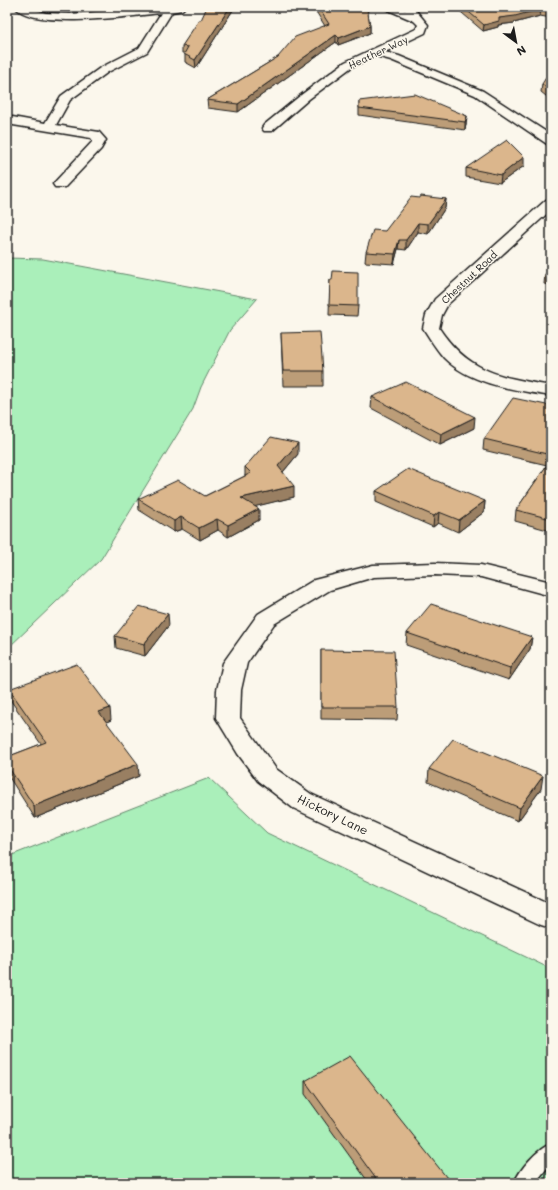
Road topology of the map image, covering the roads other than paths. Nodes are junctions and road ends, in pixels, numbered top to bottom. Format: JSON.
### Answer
{"nodes":[{"id":1,"x":183,"y":7,"type":"edge"},
{"id":2,"x":389,"y":7,"type":"edge"},
{"id":3,"x":408,"y":7,"type":"edge"},
{"id":4,"x":25,"y":9,"type":"edge"},
{"id":5,"x":168,"y":10,"type":"junction"},
{"id":6,"x":14,"y":17,"type":"dead end"},
{"id":7,"x":418,"y":19,"type":"junction"},
{"id":8,"x":374,"y":52,"type":"junction"},
{"id":9,"x":7,"y":120,"type":"edge"},
{"id":10,"x":49,"y":126,"type":"junction"},
{"id":11,"x":268,"y":128,"type":"dead end"},
{"id":12,"x":551,"y":141,"type":"edge"},
{"id":13,"x":60,"y":184,"type":"dead end"},
{"id":14,"x":551,"y":203,"type":"edge"},
{"id":15,"x":551,"y":391,"type":"edge"},
{"id":16,"x":551,"y":589,"type":"edge"},
{"id":17,"x":551,"y":917,"type":"edge"},
{"id":18,"x":549,"y":1156,"type":"edge"},
{"id":19,"x":523,"y":1183,"type":"edge"}],
"edges":[{"from":1,"to":5,"type":"street"},
{"from":2,"to":7,"type":"street"},
{"from":3,"to":7,"type":"street"},
{"from":4,"to":5,"type":"street"},
{"from":4,"to":6,"type":"street"},
{"from":5,"to":10,"type":"street"},
{"from":7,"to":8,"type":"street","name":"Heather Way"},
{"from":8,"to":11,"type":"street","name":"Heather Way"},
{"from":8,"to":12,"type":"street"},
{"from":9,"to":10,"type":"street"},
{"from":10,"to":13,"type":"street"},
{"from":14,"to":15,"type":"street","name":"Chestnut Road"},
{"from":16,"to":17,"type":"street","name":"Hickory Lane"},
{"from":18,"to":19,"type":"lane"}]}
